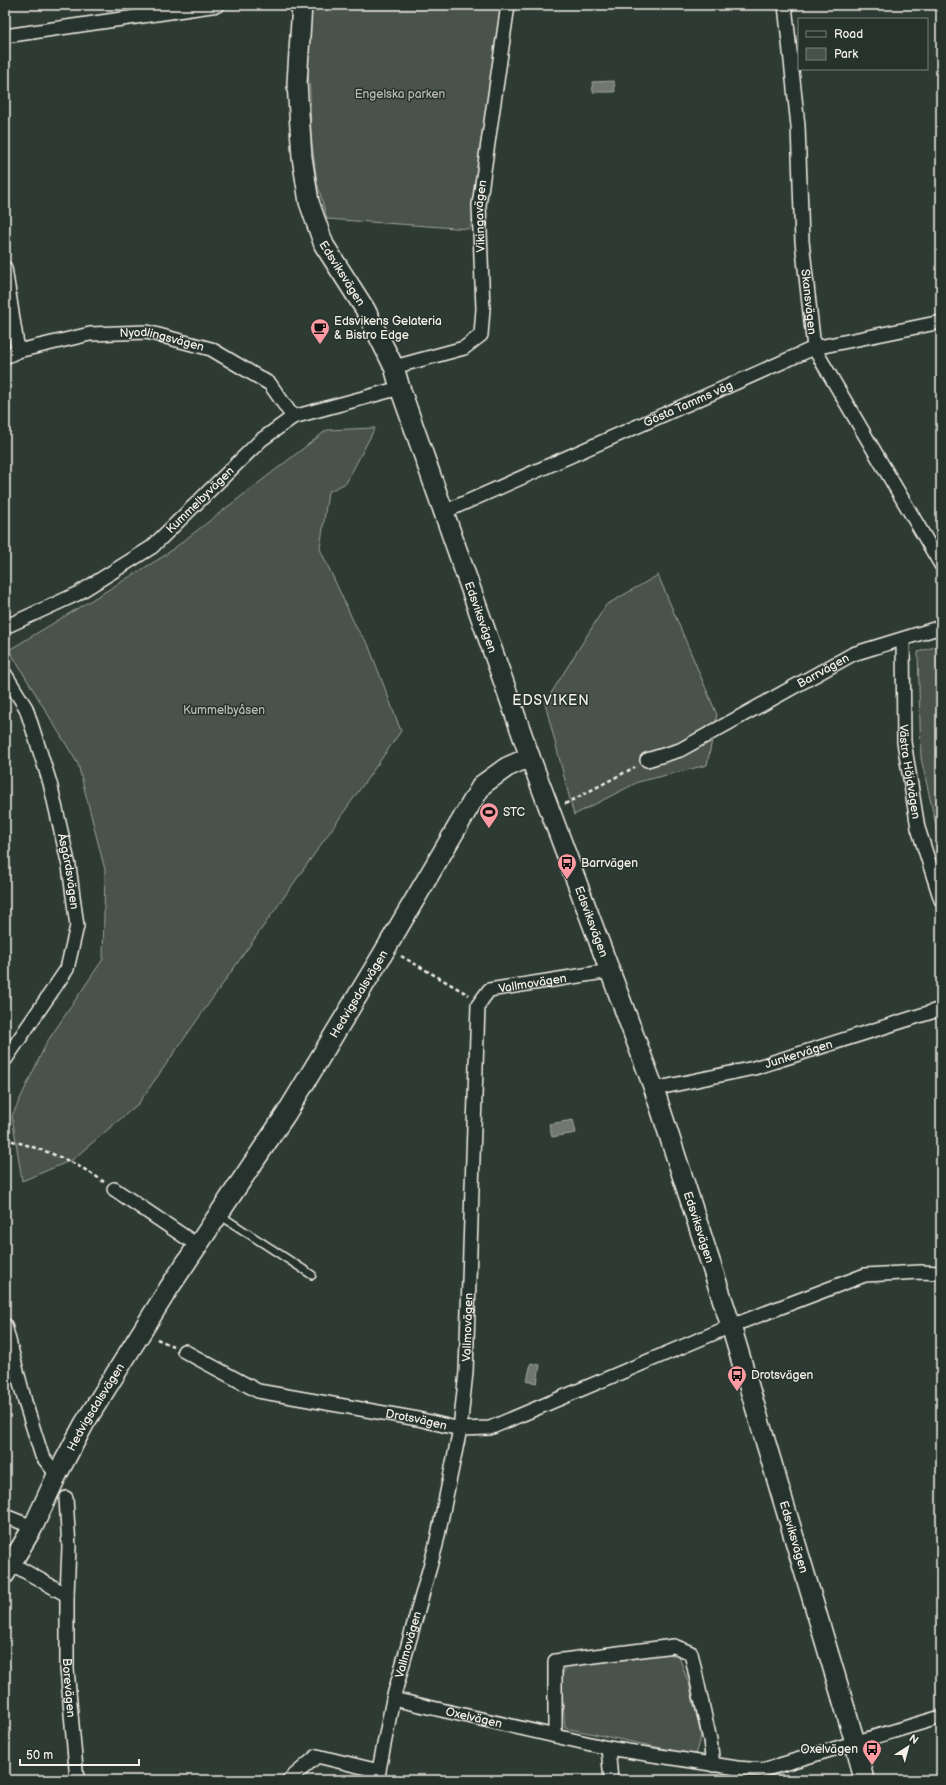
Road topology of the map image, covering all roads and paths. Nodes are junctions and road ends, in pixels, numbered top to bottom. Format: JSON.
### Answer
{"nodes":[{"id":1,"x":218,"y":5,"type":"edge"},
{"id":2,"x":302,"y":5,"type":"edge"},
{"id":3,"x":508,"y":5,"type":"edge"},
{"id":4,"x":785,"y":5,"type":"edge"},
{"id":5,"x":5,"y":36,"type":"edge"},
{"id":6,"x":5,"y":268,"type":"edge"},
{"id":7,"x":941,"y":322,"type":"edge"},
{"id":8,"x":814,"y":348,"type":"junction"},
{"id":9,"x":18,"y":351,"type":"junction"},
{"id":10,"x":5,"y":357,"type":"edge"},
{"id":11,"x":394,"y":367,"type":"junction"},
{"id":12,"x":400,"y":388,"type":"junction"},
{"id":13,"x":293,"y":417,"type":"junction"},
{"id":14,"x":444,"y":512,"type":"junction"},
{"id":15,"x":941,"y":565,"type":"edge"},
{"id":16,"x":5,"y":627,"type":"edge"},
{"id":17,"x":941,"y":627,"type":"edge"},
{"id":18,"x":903,"y":640,"type":"junction"},
{"id":19,"x":5,"y":674,"type":"edge"},
{"id":20,"x":530,"y":757,"type":"junction"},
{"id":21,"x":647,"y":760,"type":"joint"},
{"id":22,"x":549,"y":809,"type":"junction"},
{"id":23,"x":941,"y":900,"type":"edge"},
{"id":24,"x":386,"y":948,"type":"junction"},
{"id":25,"x":610,"y":970,"type":"junction"},
{"id":26,"x":481,"y":1002,"type":"junction"},
{"id":27,"x":941,"y":1009,"type":"edge"},
{"id":28,"x":5,"y":1060,"type":"edge"},
{"id":29,"x":654,"y":1089,"type":"junction"},
{"id":30,"x":5,"y":1139,"type":"edge"},
{"id":31,"x":114,"y":1189,"type":"joint"},
{"id":32,"x":218,"y":1214,"type":"junction"},
{"id":33,"x":197,"y":1246,"type":"junction"},
{"id":34,"x":941,"y":1273,"type":"edge"},
{"id":35,"x":312,"y":1275,"type":"dead end"},
{"id":36,"x":5,"y":1325,"type":"edge"},
{"id":37,"x":731,"y":1326,"type":"junction"},
{"id":38,"x":141,"y":1332,"type":"junction"},
{"id":39,"x":184,"y":1351,"type":"joint"},
{"id":40,"x":460,"y":1429,"type":"junction"},
{"id":41,"x":57,"y":1475,"type":"junction"},
{"id":42,"x":66,"y":1498,"type":"dead end"},
{"id":43,"x":5,"y":1516,"type":"edge"},
{"id":44,"x":33,"y":1527,"type":"junction"},
{"id":45,"x":8,"y":1569,"type":"edge"},
{"id":46,"x":67,"y":1595,"type":"junction"},
{"id":47,"x":393,"y":1699,"type":"junction"},
{"id":48,"x":941,"y":1717,"type":"edge"},
{"id":49,"x":554,"y":1736,"type":"junction"},
{"id":50,"x":855,"y":1742,"type":"junction"},
{"id":51,"x":608,"y":1748,"type":"junction"},
{"id":52,"x":713,"y":1765,"type":"junction"},
{"id":53,"x":378,"y":1775,"type":"edge"},
{"id":54,"x":77,"y":1780,"type":"edge"},
{"id":55,"x":289,"y":1780,"type":"edge"},
{"id":56,"x":611,"y":1780,"type":"edge"},
{"id":57,"x":864,"y":1780,"type":"edge"}],
"edges":[{"from":1,"to":5,"type":"street"},
{"from":2,"to":11,"type":"street","name":"Edsviksvägen"},
{"from":3,"to":11,"type":"street","name":"Vikingavägen"},
{"from":4,"to":8,"type":"street","name":"Skansvägen"},
{"from":6,"to":9,"type":"street"},
{"from":7,"to":8,"type":"street","name":"Gösta Tamms väg"},
{"from":8,"to":14,"type":"street","name":"Gösta Tamms väg"},
{"from":8,"to":15,"type":"street","name":"Skansvägen"},
{"from":9,"to":10,"type":"street","name":"Nyodlingsvägen"},
{"from":9,"to":13,"type":"street","name":"Nyodlingsvägen"},
{"from":11,"to":12,"type":"street","name":"Edsviksvägen"},
{"from":12,"to":13,"type":"street","name":"Kummelbyvägen"},
{"from":12,"to":14,"type":"street","name":"Edsviksvägen"},
{"from":13,"to":16,"type":"street","name":"Kummelbyvägen"},
{"from":14,"to":20,"type":"street","name":"Edsviksvägen"},
{"from":17,"to":18,"type":"street","name":"Barrvägen"},
{"from":18,"to":21,"type":"street","name":"Barrvägen"},
{"from":18,"to":23,"type":"street","name":"Västra Höjdvägen"},
{"from":19,"to":28,"type":"street","name":"Åsgårdsvägen"},
{"from":20,"to":22,"type":"street","name":"Edsviksvägen"},
{"from":20,"to":24,"type":"street","name":"Hedvigsdalsvägen"},
{"from":21,"to":22,"type":"path"},
{"from":22,"to":25,"type":"street","name":"Edsviksvägen"},
{"from":24,"to":26,"type":"path"},
{"from":24,"to":32,"type":"street","name":"Hedvigsdalsvägen"},
{"from":25,"to":26,"type":"street","name":"Vallmovägen"},
{"from":25,"to":29,"type":"street","name":"Edsviksvägen"},
{"from":26,"to":40,"type":"street","name":"Vallmovägen"},
{"from":27,"to":29,"type":"street","name":"Junkervägen"},
{"from":29,"to":37,"type":"street","name":"Edsviksvägen"},
{"from":30,"to":31,"type":"path"},
{"from":31,"to":33,"type":"street"},
{"from":32,"to":33,"type":"street","name":"Hedvigsdalsvägen"},
{"from":32,"to":35,"type":"lane"},
{"from":33,"to":38,"type":"street","name":"Hedvigsdalsvägen"},
{"from":34,"to":37,"type":"street","name":"Drotsvägen"},
{"from":36,"to":41,"type":"street"},
{"from":37,"to":40,"type":"street","name":"Drotsvägen"},
{"from":37,"to":50,"type":"street","name":"Edsviksvägen"},
{"from":38,"to":39,"type":"path"},
{"from":38,"to":41,"type":"street","name":"Hedvigsdalsvägen"},
{"from":39,"to":40,"type":"street","name":"Drotsvägen"},
{"from":40,"to":47,"type":"street","name":"Vallmovägen"},
{"from":41,"to":44,"type":"street","name":"Hedvigsdalsvägen"},
{"from":42,"to":46,"type":"street","name":"Borevägen"},
{"from":43,"to":44,"type":"street"},
{"from":44,"to":45,"type":"street","name":"Hedvigsdalsvägen"},
{"from":45,"to":46,"type":"street"},
{"from":46,"to":54,"type":"street","name":"Borevägen"},
{"from":47,"to":49,"type":"street","name":"Oxelvägen"},
{"from":47,"to":53,"type":"street","name":"Vallmovägen"},
{"from":48,"to":50,"type":"street","name":"Oxelvägen"},
{"from":49,"to":51,"type":"street","name":"Oxelvägen"},
{"from":49,"to":52,"type":"street"},
{"from":50,"to":52,"type":"street","name":"Oxelvägen"},
{"from":50,"to":57,"type":"street","name":"Edsviksvägen"},
{"from":51,"to":52,"type":"street","name":"Oxelvägen"},
{"from":51,"to":56,"type":"street"},
{"from":53,"to":55,"type":"street"}]}
